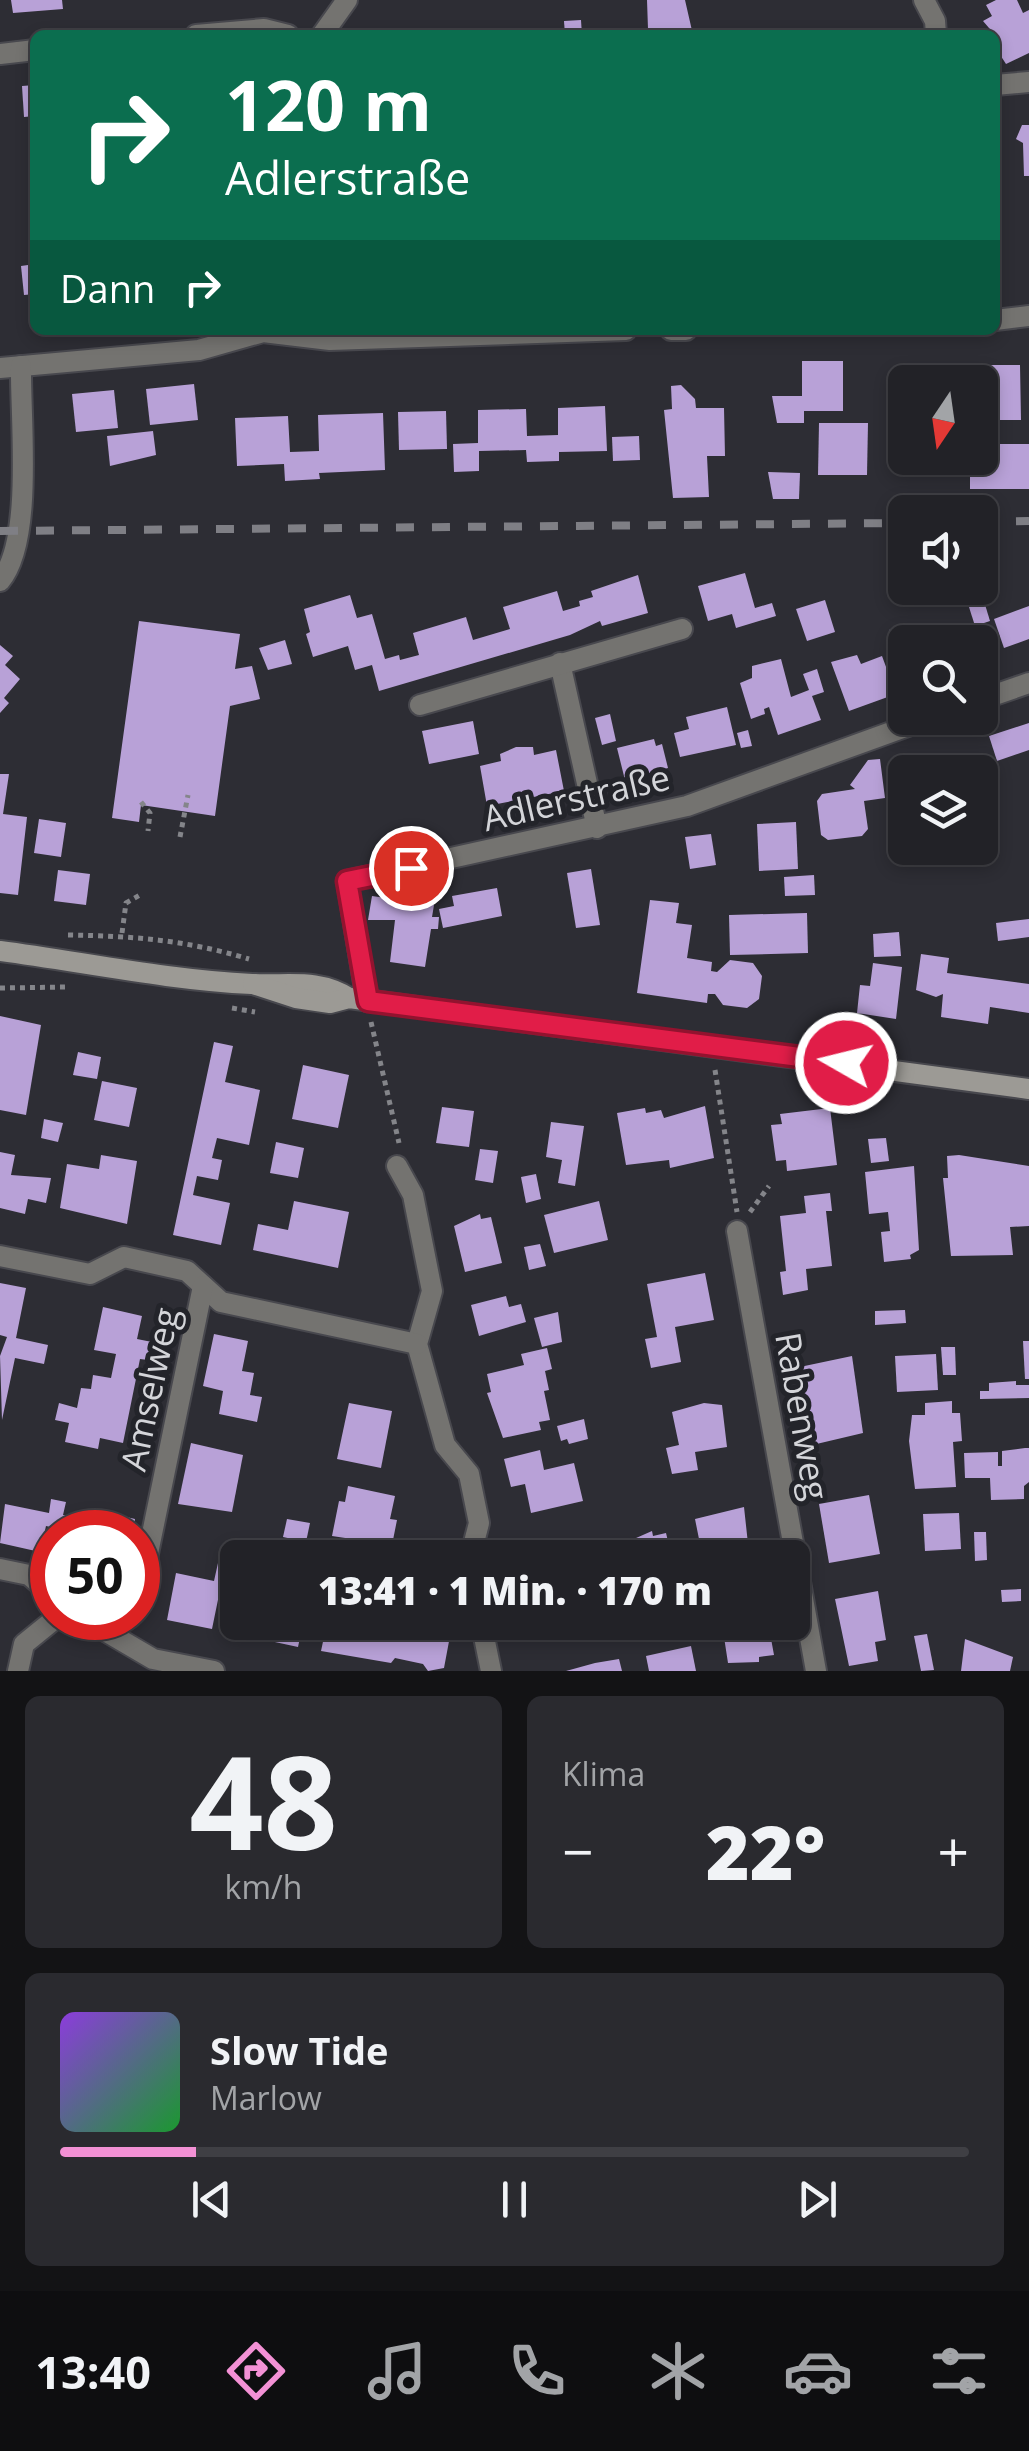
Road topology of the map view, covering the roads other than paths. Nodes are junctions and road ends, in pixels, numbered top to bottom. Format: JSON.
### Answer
{"nodes":[{"id":1,"x":347,"y":0,"type":"edge"},
{"id":2,"x":924,"y":0,"type":"edge"},
{"id":3,"x":245,"y":30,"type":"edge"},
{"id":4,"x":271,"y":30,"type":"edge"},
{"id":5,"x":326,"y":30,"type":"edge"},
{"id":6,"x":936,"y":30,"type":"edge"},
{"id":7,"x":30,"y":51,"type":"edge"},
{"id":8,"x":0,"y":54,"type":"edge"},
{"id":9,"x":1029,"y":82,"type":"edge"},
{"id":10,"x":1000,"y":85,"type":"edge"},
{"id":11,"x":1029,"y":316,"type":"edge"},
{"id":12,"x":1000,"y":319,"type":"edge"},
{"id":13,"x":238,"y":335,"type":"edge"},
{"id":14,"x":288,"y":335,"type":"edge"},
{"id":15,"x":478,"y":335,"type":"edge"},
{"id":16,"x":10,"y":367,"type":"edge"},
{"id":17,"x":0,"y":580,"type":"edge"},
{"id":18,"x":682,"y":630,"type":"dead end"},
{"id":19,"x":560,"y":663,"type":"junction"},
{"id":20,"x":1029,"y":683,"type":"edge"},
{"id":21,"x":998,"y":694,"type":"edge"},
{"id":22,"x":420,"y":705,"type":"dead end"},
{"id":23,"x":888,"y":733,"type":"edge"},
{"id":24,"x":597,"y":828,"type":"junction"},
{"id":25,"x":0,"y":950,"type":"edge"},
{"id":26,"x":362,"y":1007,"type":"junction"},
{"id":27,"x":1029,"y":1089,"type":"edge"},
{"id":28,"x":397,"y":1166,"type":"road end"},
{"id":29,"x":737,"y":1231,"type":"road end"},
{"id":30,"x":0,"y":1256,"type":"edge"},
{"id":31,"x":203,"y":1286,"type":"junction"},
{"id":32,"x":418,"y":1344,"type":"junction"},
{"id":33,"x":157,"y":1510,"type":"edge"},
{"id":34,"x":475,"y":1540,"type":"edge"},
{"id":35,"x":0,"y":1569,"type":"edge"},
{"id":36,"x":30,"y":1575,"type":"edge"},
{"id":37,"x":30,"y":1639,"type":"edge"},
{"id":38,"x":115,"y":1640,"type":"edge"},
{"id":39,"x":485,"y":1640,"type":"edge"},
{"id":40,"x":151,"y":1665,"type":"edge"},
{"id":41,"x":18,"y":1671,"type":"edge"},
{"id":42,"x":214,"y":1671,"type":"edge"},
{"id":43,"x":491,"y":1671,"type":"edge"},
{"id":44,"x":816,"y":1671,"type":"edge"}],
"edges":[{"from":1,"to":5,"type":"street"},
{"from":2,"to":6,"type":"street"},
{"from":3,"to":4,"type":"street"},
{"from":7,"to":8,"type":"street"},
{"from":9,"to":10,"type":"street"},
{"from":11,"to":12,"type":"street"},
{"from":13,"to":16,"type":"street"},
{"from":14,"to":15,"type":"street"},
{"from":16,"to":17,"type":"street"},
{"from":18,"to":19,"type":"street"},
{"from":19,"to":22,"type":"street"},
{"from":19,"to":24,"type":"street"},
{"from":20,"to":21,"type":"street"},
{"from":23,"to":24,"type":"street","name":"Adlerstraße"},
{"from":24,"to":26,"type":"street","name":"Adlerstraße"},
{"from":25,"to":26,"type":"main road"},
{"from":26,"to":27,"type":"main road"},
{"from":28,"to":32,"type":"street"},
{"from":29,"to":44,"type":"street","name":"Rabenweg"},
{"from":30,"to":31,"type":"street","name":"Amselweg"},
{"from":31,"to":32,"type":"street","name":"Amselweg"},
{"from":31,"to":33,"type":"street","name":"Amselweg"},
{"from":32,"to":34,"type":"street"},
{"from":35,"to":36,"type":"street"},
{"from":37,"to":41,"type":"street"},
{"from":38,"to":40,"type":"street"},
{"from":39,"to":43,"type":"street"},
{"from":40,"to":42,"type":"street"}]}
